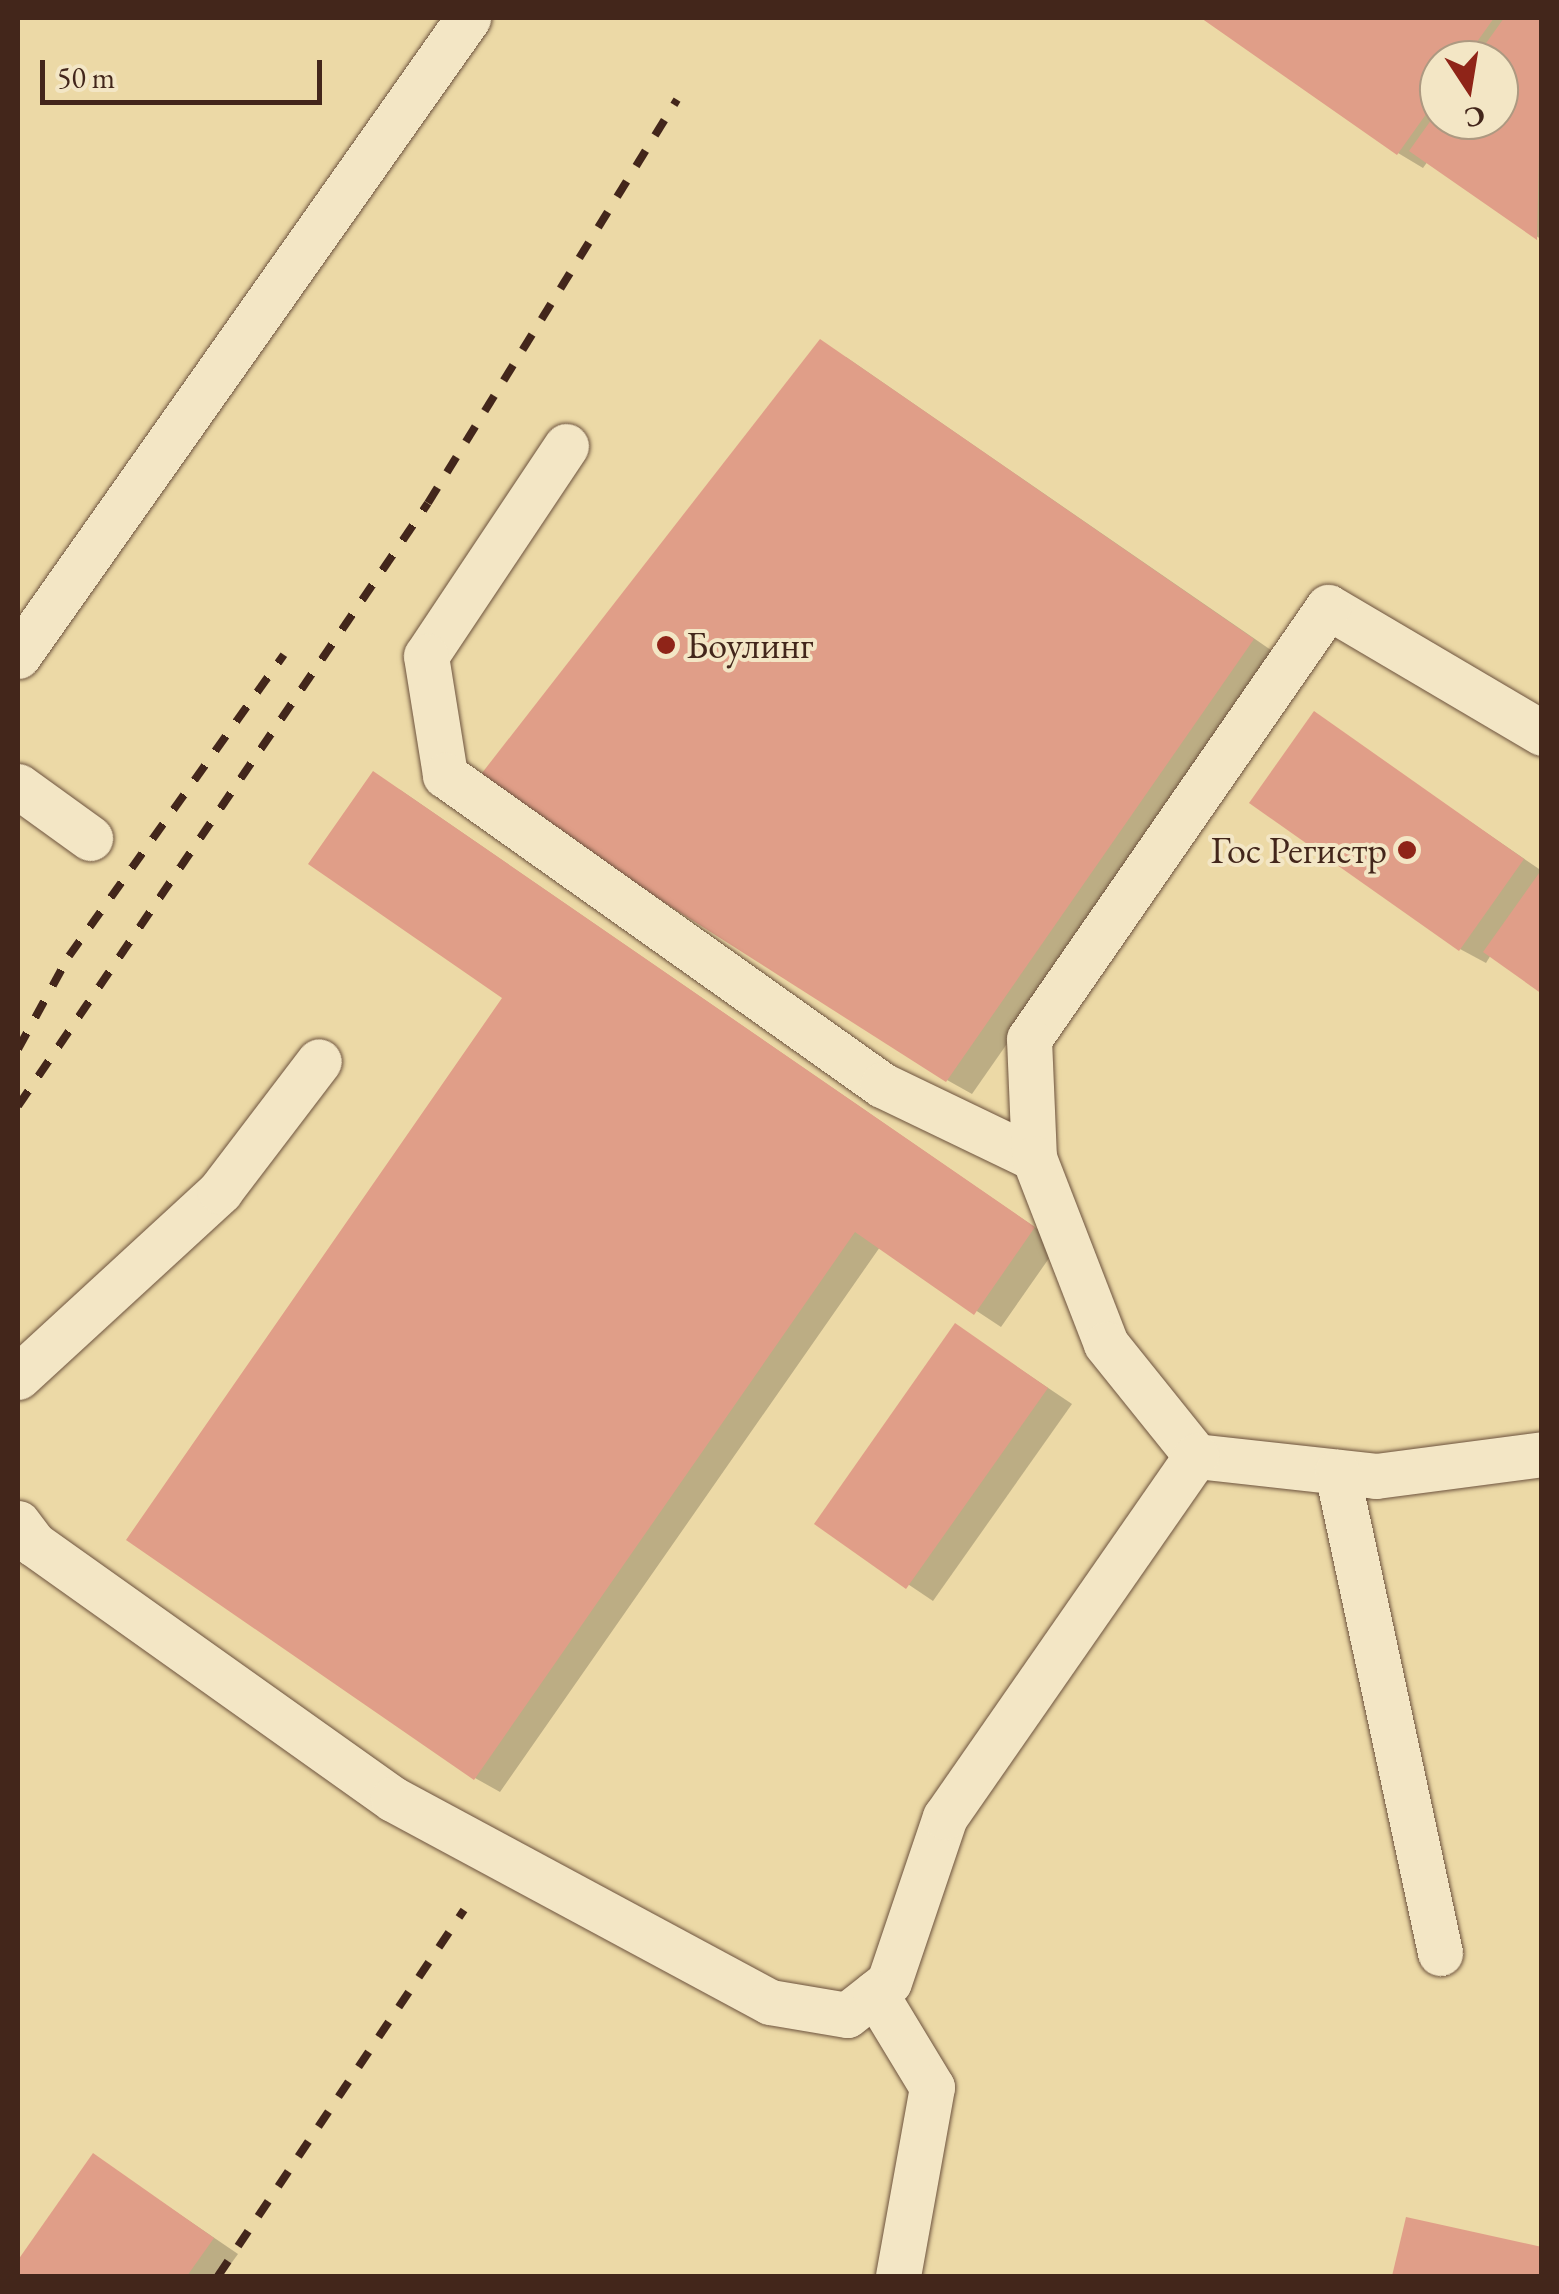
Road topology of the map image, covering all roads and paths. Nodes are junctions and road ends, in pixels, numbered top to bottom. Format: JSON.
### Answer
{"nodes":[{"id":1,"x":468,"y":18,"type":"edge"},
{"id":2,"x":566,"y":446,"type":"dead end"},
{"id":3,"x":18,"y":656,"type":"edge"},
{"id":4,"x":1542,"y":733,"type":"edge"},
{"id":5,"x":18,"y":786,"type":"edge"},
{"id":6,"x":90,"y":838,"type":"dead end"},
{"id":7,"x":319,"y":1061,"type":"dead end"},
{"id":8,"x":1034,"y":1158,"type":"junction"},
{"id":9,"x":18,"y":1376,"type":"edge"},
{"id":10,"x":1542,"y":1454,"type":"edge"},
{"id":11,"x":1196,"y":1456,"type":"junction"},
{"id":12,"x":1338,"y":1472,"type":"junction"},
{"id":13,"x":18,"y":1523,"type":"edge"},
{"id":14,"x":1440,"y":1953,"type":"dead end"},
{"id":15,"x":875,"y":1994,"type":"junction"},
{"id":16,"x":898,"y":2276,"type":"edge"}],
"edges":[{"from":1,"to":3,"type":"lane"},
{"from":2,"to":8,"type":"lane"},
{"from":4,"to":8,"type":"lane"},
{"from":5,"to":6,"type":"lane"},
{"from":7,"to":9,"type":"lane"},
{"from":8,"to":11,"type":"lane"},
{"from":10,"to":12,"type":"lane"},
{"from":11,"to":12,"type":"lane"},
{"from":11,"to":15,"type":"lane"},
{"from":12,"to":14,"type":"lane"},
{"from":13,"to":15,"type":"lane"},
{"from":15,"to":16,"type":"lane"}]}
